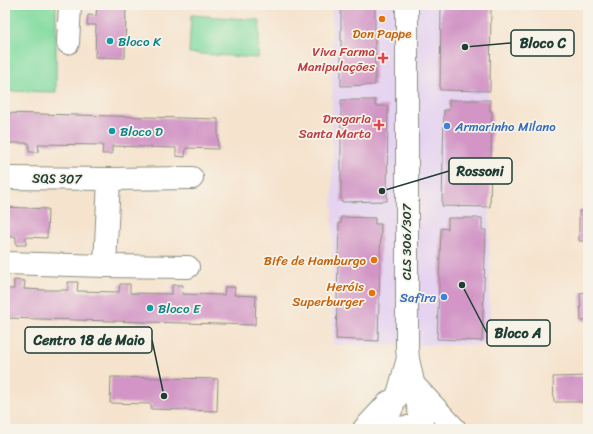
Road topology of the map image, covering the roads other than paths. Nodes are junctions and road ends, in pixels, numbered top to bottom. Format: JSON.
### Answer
{"nodes":[{"id":1,"x":70,"y":5,"type":"edge"},
{"id":2,"x":407,"y":5,"type":"edge"},
{"id":3,"x":68,"y":43,"type":"dead end"},
{"id":4,"x":5,"y":178,"type":"edge"},
{"id":5,"x":192,"y":178,"type":"dead end"},
{"id":6,"x":109,"y":179,"type":"junction"},
{"id":7,"x":5,"y":263,"type":"edge"},
{"id":8,"x":105,"y":266,"type":"junction"},
{"id":9,"x":188,"y":267,"type":"dead end"},
{"id":10,"x":406,"y":388,"type":"junction"},
{"id":11,"x":364,"y":429,"type":"edge"},
{"id":12,"x":383,"y":429,"type":"edge"},
{"id":13,"x":388,"y":429,"type":"edge"},
{"id":14,"x":416,"y":429,"type":"edge"},
{"id":15,"x":423,"y":429,"type":"edge"},
{"id":16,"x":455,"y":429,"type":"edge"}],
"edges":[{"from":1,"to":3,"type":"street"},
{"from":2,"to":10,"type":"street","name":"CLS 306/307"},
{"from":4,"to":6,"type":"street","name":"SQS 307"},
{"from":5,"to":6,"type":"street","name":"SQS 307"},
{"from":6,"to":8,"type":"street"},
{"from":7,"to":8,"type":"street"},
{"from":8,"to":9,"type":"street"},
{"from":10,"to":11,"type":"street"},
{"from":10,"to":12,"type":"street","name":"CLS 306/307"},
{"from":10,"to":15,"type":"street","name":"CLS 306/307"},
{"from":10,"to":16,"type":"street"},
{"from":13,"to":14,"type":"street"}]}
